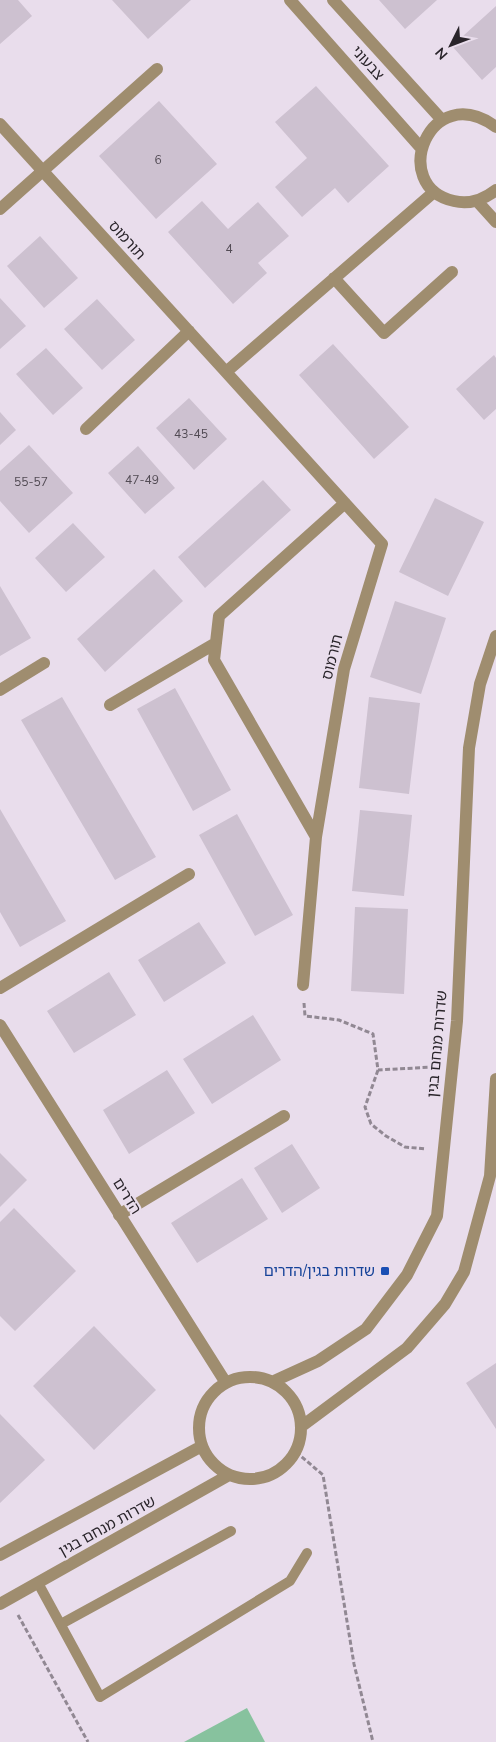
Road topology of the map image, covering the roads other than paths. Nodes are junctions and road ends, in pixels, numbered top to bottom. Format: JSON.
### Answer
{"nodes":[{"id":1,"x":290,"y":0,"type":"edge"},
{"id":2,"x":333,"y":0,"type":"edge"},
{"id":3,"x":157,"y":68,"type":"dead end"},
{"id":4,"x":442,"y":120,"type":"junction"},
{"id":5,"x":0,"y":124,"type":"edge"},
{"id":6,"x":496,"y":127,"type":"edge"},
{"id":7,"x":421,"y":148,"type":"junction"},
{"id":8,"x":41,"y":170,"type":"junction"},
{"id":9,"x":496,"y":190,"type":"edge"},
{"id":10,"x":434,"y":192,"type":"junction"},
{"id":11,"x":477,"y":201,"type":"junction"},
{"id":12,"x":0,"y":209,"type":"edge"},
{"id":13,"x":496,"y":222,"type":"edge"},
{"id":14,"x":452,"y":272,"type":"dead end"},
{"id":15,"x":334,"y":278,"type":"junction"},
{"id":16,"x":189,"y":331,"type":"junction"},
{"id":17,"x":226,"y":372,"type":"junction"},
{"id":18,"x":86,"y":429,"type":"dead end"},
{"id":19,"x":345,"y":503,"type":"junction"},
{"id":20,"x":496,"y":636,"type":"edge"},
{"id":21,"x":216,"y":643,"type":"junction"},
{"id":22,"x":44,"y":663,"type":"dead end"},
{"id":23,"x":0,"y":690,"type":"edge"},
{"id":24,"x":110,"y":705,"type":"dead end"},
{"id":25,"x":316,"y":837,"type":"junction"},
{"id":26,"x":189,"y":874,"type":"dead end"},
{"id":27,"x":303,"y":985,"type":"road end"},
{"id":28,"x":0,"y":988,"type":"edge"},
{"id":29,"x":0,"y":1026,"type":"edge"},
{"id":30,"x":496,"y":1079,"type":"edge"},
{"id":31,"x":284,"y":1116,"type":"dead end"},
{"id":32,"x":119,"y":1214,"type":"junction"},
{"id":33,"x":272,"y":1382,"type":"junction"},
{"id":34,"x":226,"y":1383,"type":"junction"},
{"id":35,"x":302,"y":1426,"type":"junction"},
{"id":36,"x":202,"y":1446,"type":"junction"},
{"id":37,"x":229,"y":1475,"type":"junction"},
{"id":38,"x":231,"y":1531,"type":"dead end"},
{"id":39,"x":308,"y":1553,"type":"dead end"},
{"id":40,"x":0,"y":1555,"type":"edge"},
{"id":41,"x":38,"y":1583,"type":"junction"},
{"id":42,"x":5,"y":1602,"type":"edge"},
{"id":43,"x":60,"y":1624,"type":"junction"}],
"edges":[{"from":1,"to":7,"type":"street","name":"צבעוני"},
{"from":2,"to":4,"type":"street","name":"צבעוני"},
{"from":3,"to":8,"type":"street"},
{"from":4,"to":6,"type":"street"},
{"from":4,"to":7,"type":"street"},
{"from":5,"to":8,"type":"street","name":"תורמוס"},
{"from":7,"to":10,"type":"street"},
{"from":8,"to":12,"type":"street"},
{"from":8,"to":16,"type":"street","name":"תורמוס"},
{"from":9,"to":11,"type":"street"},
{"from":10,"to":11,"type":"street"},
{"from":10,"to":15,"type":"street"},
{"from":11,"to":13,"type":"street"},
{"from":14,"to":15,"type":"street"},
{"from":15,"to":17,"type":"street"},
{"from":16,"to":17,"type":"street","name":"תורמוס"},
{"from":16,"to":18,"type":"street"},
{"from":17,"to":19,"type":"street","name":"תורמוס"},
{"from":19,"to":21,"type":"street"},
{"from":19,"to":25,"type":"street","name":"תורמוס"},
{"from":20,"to":33,"type":"street","name":"שדרות מנחם בגין"},
{"from":21,"to":24,"type":"street"},
{"from":21,"to":25,"type":"street"},
{"from":22,"to":23,"type":"street"},
{"from":25,"to":27,"type":"street","name":"תורמוס"},
{"from":26,"to":28,"type":"street"},
{"from":29,"to":32,"type":"street","name":"הדרים"},
{"from":30,"to":35,"type":"street"},
{"from":31,"to":32,"type":"street"},
{"from":32,"to":34,"type":"street","name":"הדרים"},
{"from":33,"to":34,"type":"street"},
{"from":33,"to":35,"type":"street"},
{"from":34,"to":36,"type":"street"},
{"from":35,"to":37,"type":"street"},
{"from":36,"to":37,"type":"street"},
{"from":36,"to":40,"type":"street","name":"שדרות מנחם בגין"},
{"from":37,"to":41,"type":"street","name":"שדרות מנחם בגין"},
{"from":38,"to":43,"type":"lane"},
{"from":39,"to":43,"type":"lane"},
{"from":41,"to":42,"type":"street","name":"שדרות מנחם בגין"},
{"from":41,"to":43,"type":"lane"}]}
